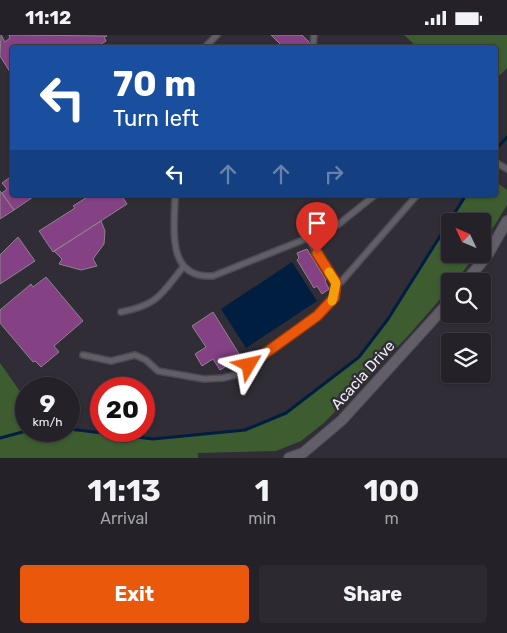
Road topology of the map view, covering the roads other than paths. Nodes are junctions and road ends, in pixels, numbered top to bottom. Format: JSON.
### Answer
{"nodes":[{"id":1,"x":217,"y":35,"type":"edge"},
{"id":2,"x":207,"y":45,"type":"edge"},
{"id":3,"x":175,"y":197,"type":"edge"},
{"id":4,"x":373,"y":197,"type":"edge"},
{"id":5,"x":415,"y":197,"type":"edge"},
{"id":6,"x":507,"y":221,"type":"edge"},
{"id":7,"x":308,"y":238,"type":"junction"},
{"id":8,"x":184,"y":266,"type":"junction"},
{"id":9,"x":473,"y":273,"type":"edge"},
{"id":10,"x":336,"y":283,"type":"junction"},
{"id":11,"x":121,"y":311,"type":"dead end"},
{"id":12,"x":441,"y":311,"type":"edge"},
{"id":13,"x":83,"y":355,"type":"dead end"},
{"id":14,"x":289,"y":458,"type":"edge"}],
"edges":[{"from":1,"to":2,"type":"lane"},
{"from":3,"to":8,"type":"lane"},
{"from":4,"to":7,"type":"lane"},
{"from":5,"to":10,"type":"lane"},
{"from":6,"to":9,"type":"street"},
{"from":7,"to":8,"type":"lane"},
{"from":7,"to":10,"type":"lane"},
{"from":8,"to":11,"type":"lane"},
{"from":10,"to":13,"type":"lane"},
{"from":12,"to":14,"type":"street","name":"Acacia Drive"}]}
